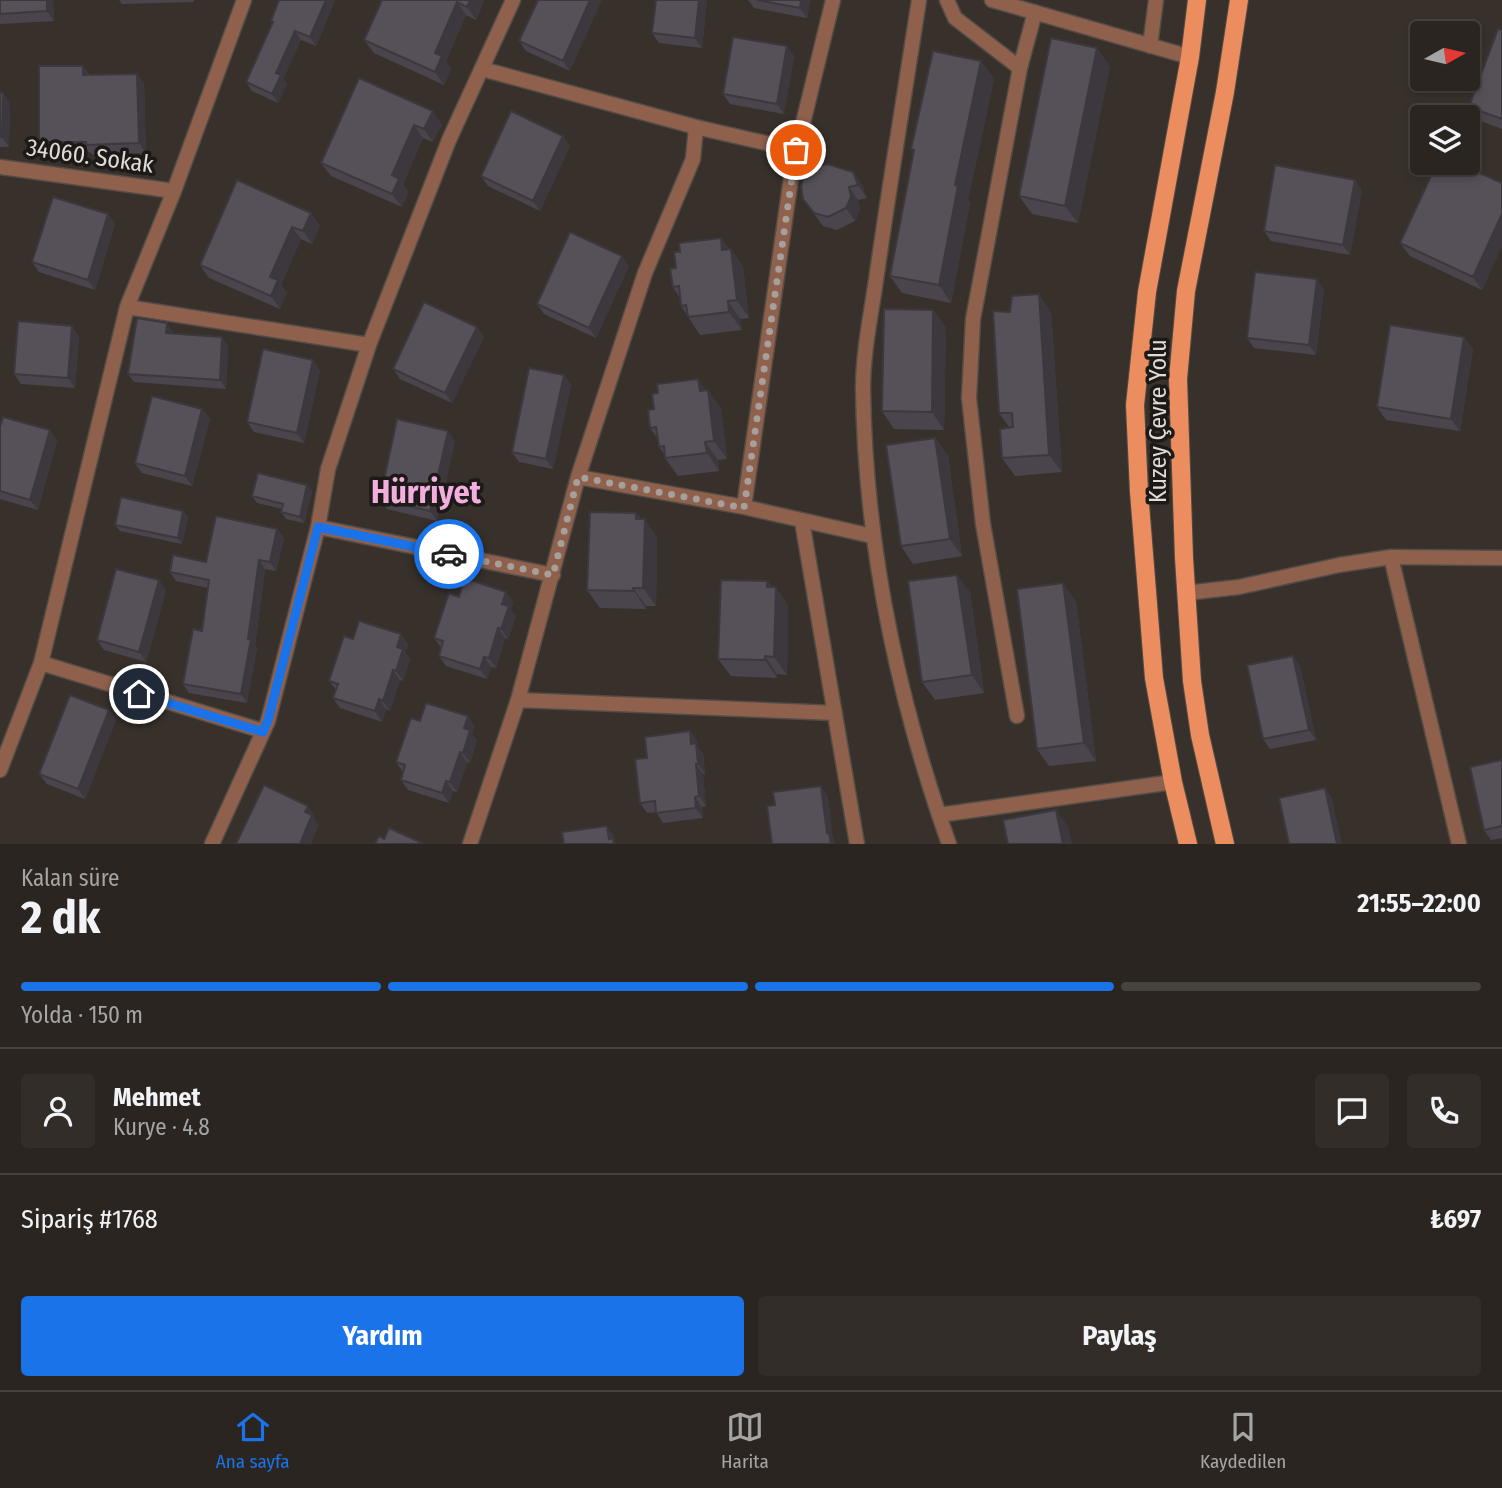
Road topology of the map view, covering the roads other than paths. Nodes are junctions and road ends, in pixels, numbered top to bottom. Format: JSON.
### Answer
{"nodes":[{"id":1,"x":244,"y":0,"type":"edge"},
{"id":2,"x":513,"y":0,"type":"edge"},
{"id":3,"x":833,"y":0,"type":"edge"},
{"id":4,"x":919,"y":0,"type":"edge"},
{"id":5,"x":947,"y":0,"type":"edge"},
{"id":6,"x":992,"y":0,"type":"edge"},
{"id":7,"x":1156,"y":0,"type":"edge"},
{"id":8,"x":1197,"y":0,"type":"edge"},
{"id":9,"x":1239,"y":0,"type":"edge"},
{"id":10,"x":1035,"y":12,"type":"junction"},
{"id":11,"x":1150,"y":46,"type":"junction"},
{"id":12,"x":1190,"y":57,"type":"junction"},
{"id":13,"x":1020,"y":68,"type":"junction"},
{"id":14,"x":482,"y":69,"type":"junction"},
{"id":15,"x":696,"y":127,"type":"junction"},
{"id":16,"x":796,"y":150,"type":"junction"},
{"id":17,"x":0,"y":167,"type":"edge"},
{"id":18,"x":174,"y":191,"type":"junction"},
{"id":19,"x":127,"y":307,"type":"junction"},
{"id":20,"x":369,"y":345,"type":"junction"},
{"id":21,"x":578,"y":477,"type":"junction"},
{"id":22,"x":744,"y":508,"type":"junction"},
{"id":23,"x":802,"y":521,"type":"junction"},
{"id":24,"x":318,"y":527,"type":"junction"},
{"id":25,"x":872,"y":536,"type":"junction"},
{"id":26,"x":1391,"y":557,"type":"junction"},
{"id":27,"x":1502,"y":558,"type":"edge"},
{"id":28,"x":553,"y":575,"type":"junction"},
{"id":29,"x":1186,"y":593,"type":"junction"},
{"id":30,"x":41,"y":663,"type":"junction"},
{"id":31,"x":518,"y":699,"type":"junction"},
{"id":32,"x":835,"y":713,"type":"junction"},
{"id":33,"x":1017,"y":716,"type":"dead end"},
{"id":34,"x":263,"y":732,"type":"junction"},
{"id":35,"x":0,"y":770,"type":"edge"},
{"id":36,"x":1173,"y":782,"type":"junction"},
{"id":37,"x":939,"y":815,"type":"junction"},
{"id":38,"x":212,"y":844,"type":"edge"},
{"id":39,"x":470,"y":844,"type":"edge"},
{"id":40,"x":857,"y":844,"type":"edge"},
{"id":41,"x":949,"y":844,"type":"edge"},
{"id":42,"x":1188,"y":844,"type":"edge"},
{"id":43,"x":1225,"y":844,"type":"edge"},
{"id":44,"x":1459,"y":844,"type":"edge"}],
"edges":[{"from":1,"to":18,"type":"street"},
{"from":2,"to":14,"type":"street"},
{"from":3,"to":16,"type":"street"},
{"from":4,"to":25,"type":"street"},
{"from":5,"to":13,"type":"street"},
{"from":6,"to":10,"type":"street"},
{"from":7,"to":11,"type":"street"},
{"from":8,"to":12,"type":"main road","name":"Kuzey Çevre Yolu"},
{"from":9,"to":29,"type":"main road","name":"Kuzey Çevre Yolu"},
{"from":10,"to":11,"type":"street"},
{"from":10,"to":13,"type":"street"},
{"from":11,"to":12,"type":"street"},
{"from":12,"to":36,"type":"main road","name":"Kuzey Çevre Yolu"},
{"from":13,"to":33,"type":"street"},
{"from":14,"to":15,"type":"street"},
{"from":14,"to":20,"type":"street"},
{"from":15,"to":16,"type":"street"},
{"from":15,"to":21,"type":"street"},
{"from":16,"to":22,"type":"street"},
{"from":17,"to":18,"type":"street","name":"34060. Sokak"},
{"from":18,"to":19,"type":"street"},
{"from":19,"to":20,"type":"street"},
{"from":19,"to":30,"type":"street"},
{"from":20,"to":24,"type":"street"},
{"from":21,"to":22,"type":"street"},
{"from":21,"to":28,"type":"street"},
{"from":22,"to":23,"type":"street"},
{"from":23,"to":25,"type":"street"},
{"from":23,"to":32,"type":"street"},
{"from":24,"to":28,"type":"street"},
{"from":24,"to":34,"type":"street"},
{"from":25,"to":37,"type":"street"},
{"from":26,"to":27,"type":"street"},
{"from":26,"to":29,"type":"street"},
{"from":26,"to":44,"type":"street"},
{"from":28,"to":31,"type":"street"},
{"from":29,"to":43,"type":"main road","name":"Kuzey Çevre Yolu"},
{"from":30,"to":34,"type":"street"},
{"from":30,"to":35,"type":"street"},
{"from":31,"to":32,"type":"street"},
{"from":31,"to":39,"type":"street"},
{"from":32,"to":40,"type":"street"},
{"from":34,"to":38,"type":"street"},
{"from":36,"to":37,"type":"street"},
{"from":36,"to":42,"type":"main road","name":"Kuzey Çevre Yolu"},
{"from":37,"to":41,"type":"street"}]}
